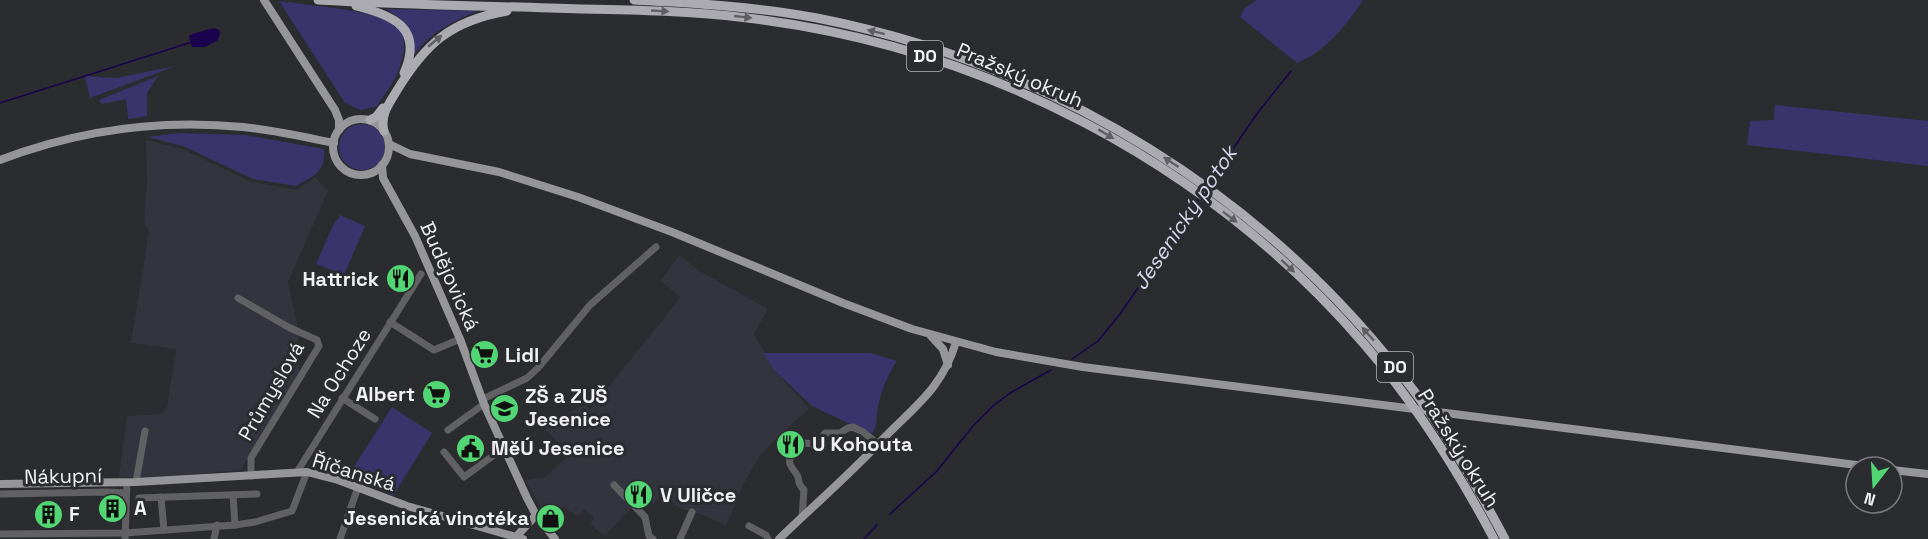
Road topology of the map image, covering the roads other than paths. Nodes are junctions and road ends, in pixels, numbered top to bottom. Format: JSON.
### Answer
{"nodes":[{"id":1,"x":264,"y":0,"type":"edge"},
{"id":2,"x":318,"y":0,"type":"edge"},
{"id":3,"x":634,"y":0,"type":"edge"},
{"id":4,"x":333,"y":1,"type":"edge"},
{"id":5,"x":539,"y":8,"type":"junction"},
{"id":6,"x":335,"y":110,"type":"junction"},
{"id":7,"x":353,"y":120,"type":"junction"},
{"id":8,"x":370,"y":120,"type":"junction"},
{"id":9,"x":339,"y":130,"type":"junction"},
{"id":10,"x":384,"y":131,"type":"junction"},
{"id":11,"x":334,"y":143,"type":"junction"},
{"id":12,"x":389,"y":144,"type":"junction"},
{"id":13,"x":410,"y":154,"type":"junction"},
{"id":14,"x":0,"y":160,"type":"edge"},
{"id":15,"x":384,"y":162,"type":"junction"},
{"id":16,"x":367,"y":174,"type":"junction"},
{"id":17,"x":389,"y":189,"type":"junction"},
{"id":18,"x":656,"y":247,"type":"dead end"},
{"id":19,"x":422,"y":274,"type":"dead end"},
{"id":20,"x":238,"y":298,"type":"dead end"},
{"id":21,"x":390,"y":322,"type":"junction"},
{"id":22,"x":928,"y":334,"type":"junction"},
{"id":23,"x":460,"y":339,"type":"junction"},
{"id":24,"x":956,"y":342,"type":"junction"},
{"id":25,"x":948,"y":366,"type":"junction"},
{"id":26,"x":342,"y":398,"type":"junction"},
{"id":27,"x":484,"y":402,"type":"junction"},
{"id":28,"x":375,"y":419,"type":"dead end"},
{"id":29,"x":448,"y":430,"type":"dead end"},
{"id":30,"x":145,"y":431,"type":"dead end"},
{"id":31,"x":878,"y":444,"type":"junction"},
{"id":32,"x":505,"y":447,"type":"junction"},
{"id":33,"x":444,"y":452,"type":"dead end"},
{"id":34,"x":1844,"y":463,"type":"edge"},
{"id":35,"x":1904,"y":471,"type":"edge"},
{"id":36,"x":297,"y":472,"type":"junction"},
{"id":37,"x":307,"y":472,"type":"junction"},
{"id":38,"x":1928,"y":474,"type":"edge"},
{"id":39,"x":251,"y":476,"type":"junction"},
{"id":40,"x":132,"y":482,"type":"junction"},
{"id":41,"x":0,"y":484,"type":"edge"},
{"id":42,"x":614,"y":485,"type":"dead end"},
{"id":43,"x":358,"y":487,"type":"junction"},
{"id":44,"x":126,"y":493,"type":"junction"},
{"id":45,"x":0,"y":494,"type":"edge"},
{"id":46,"x":257,"y":494,"type":"dead end"},
{"id":47,"x":233,"y":495,"type":"junction"},
{"id":48,"x":161,"y":497,"type":"junction"},
{"id":49,"x":139,"y":498,"type":"dead end"},
{"id":50,"x":692,"y":512,"type":"dead end"},
{"id":51,"x":536,"y":515,"type":"junction"},
{"id":52,"x":802,"y":517,"type":"junction"},
{"id":53,"x":217,"y":525,"type":"junction"},
{"id":54,"x":235,"y":525,"type":"junction"},
{"id":55,"x":749,"y":526,"type":"dead end"},
{"id":56,"x":164,"y":530,"type":"junction"},
{"id":57,"x":0,"y":534,"type":"edge"},
{"id":58,"x":19,"y":536,"type":"edge"},
{"id":59,"x":67,"y":536,"type":"edge"},
{"id":60,"x":125,"y":536,"type":"edge"},
{"id":61,"x":519,"y":538,"type":"edge"},
{"id":62,"x":214,"y":539,"type":"edge"},
{"id":63,"x":340,"y":539,"type":"edge"},
{"id":64,"x":555,"y":539,"type":"edge"},
{"id":65,"x":652,"y":539,"type":"edge"},
{"id":66,"x":680,"y":539,"type":"edge"},
{"id":67,"x":768,"y":539,"type":"edge"},
{"id":68,"x":778,"y":539,"type":"edge"},
{"id":69,"x":1494,"y":539,"type":"edge"},
{"id":70,"x":1505,"y":539,"type":"edge"}],
"edges":[{"from":1,"to":6,"type":"main road"},
{"from":2,"to":4,"type":"highway","name":"Pražský okruh","number":"D0"},
{"from":70,"to":3,"type":"highway","name":"Pražský okruh","number":"D0","one_way":true},
{"from":4,"to":5,"type":"highway","name":"Pražský okruh","number":"D0"},
{"from":4,"to":8,"type":"highway"},
{"from":10,"to":5,"type":"highway","one_way":true},
{"from":5,"to":69,"type":"highway","name":"Pražský okruh","number":"D0","one_way":true},
{"from":6,"to":7,"type":"main road"},
{"from":6,"to":9,"type":"main road"},
{"from":7,"to":8,"type":"main road"},
{"from":7,"to":9,"type":"main road"},
{"from":8,"to":10,"type":"main road"},
{"from":9,"to":11,"type":"main road"},
{"from":10,"to":12,"type":"main road"},
{"from":11,"to":14,"type":"main road"},
{"from":11,"to":16,"type":"main road","name":"Budějovická"},
{"from":12,"to":13,"type":"main road"},
{"from":12,"to":15,"type":"main road","name":"Budějovická"},
{"from":13,"to":15,"type":"main road"},
{"from":13,"to":22,"type":"main road"},
{"from":15,"to":16,"type":"main road"},
{"from":15,"to":17,"type":"main road","name":"Budějovická"},
{"from":16,"to":17,"type":"main road","name":"Budějovická"},
{"from":17,"to":23,"type":"main road","name":"Budějovická"},
{"from":18,"to":27,"type":"street"},
{"from":19,"to":21,"type":"street","name":"Na Ochoze"},
{"from":20,"to":39,"type":"street","name":"Průmyslová"},
{"from":21,"to":23,"type":"street","name":"Na Ochoze"},
{"from":21,"to":26,"type":"street","name":"Na Ochoze"},
{"from":22,"to":24,"type":"main road"},
{"from":22,"to":25,"type":"main road"},
{"from":23,"to":27,"type":"main road","name":"Budějovická"},
{"from":24,"to":25,"type":"main road"},
{"from":24,"to":34,"type":"main road"},
{"from":25,"to":31,"type":"main road"},
{"from":26,"to":28,"type":"street"},
{"from":26,"to":36,"type":"street","name":"Na Ochoze"},
{"from":27,"to":29,"type":"street"},
{"from":27,"to":32,"type":"main road","name":"Budějovická"},
{"from":30,"to":40,"type":"street"},
{"from":31,"to":52,"type":"main road"},
{"from":31,"to":52,"type":"street"},
{"from":32,"to":33,"type":"street"},
{"from":32,"to":51,"type":"main road","name":"Budějovická"},
{"from":35,"to":38,"type":"main road"},
{"from":36,"to":37,"type":"main road","name":"Říčanská"},
{"from":36,"to":39,"type":"main road","name":"Říčanská"},
{"from":37,"to":43,"type":"main road","name":"Říčanská"},
{"from":37,"to":54,"type":"street"},
{"from":39,"to":40,"type":"main road","name":"Říčanská"},
{"from":40,"to":41,"type":"main road","name":"Říčanská"},
{"from":40,"to":44,"type":"street"},
{"from":42,"to":65,"type":"street"},
{"from":43,"to":61,"type":"main road","name":"Říčanská"},
{"from":43,"to":63,"type":"street"},
{"from":44,"to":45,"type":"street","name":"Nákupní"},
{"from":44,"to":60,"type":"street"},
{"from":46,"to":47,"type":"street"},
{"from":47,"to":48,"type":"street"},
{"from":47,"to":54,"type":"street"},
{"from":48,"to":49,"type":"street"},
{"from":48,"to":56,"type":"street"},
{"from":50,"to":66,"type":"street"},
{"from":51,"to":61,"type":"main road"},
{"from":51,"to":64,"type":"main road","name":"Budějovická"},
{"from":52,"to":68,"type":"main road"},
{"from":53,"to":54,"type":"street"},
{"from":53,"to":56,"type":"street"},
{"from":53,"to":62,"type":"street"},
{"from":55,"to":67,"type":"street"},
{"from":56,"to":60,"type":"street"},
{"from":57,"to":58,"type":"street"},
{"from":58,"to":59,"type":"street"},
{"from":59,"to":60,"type":"street"}]}
